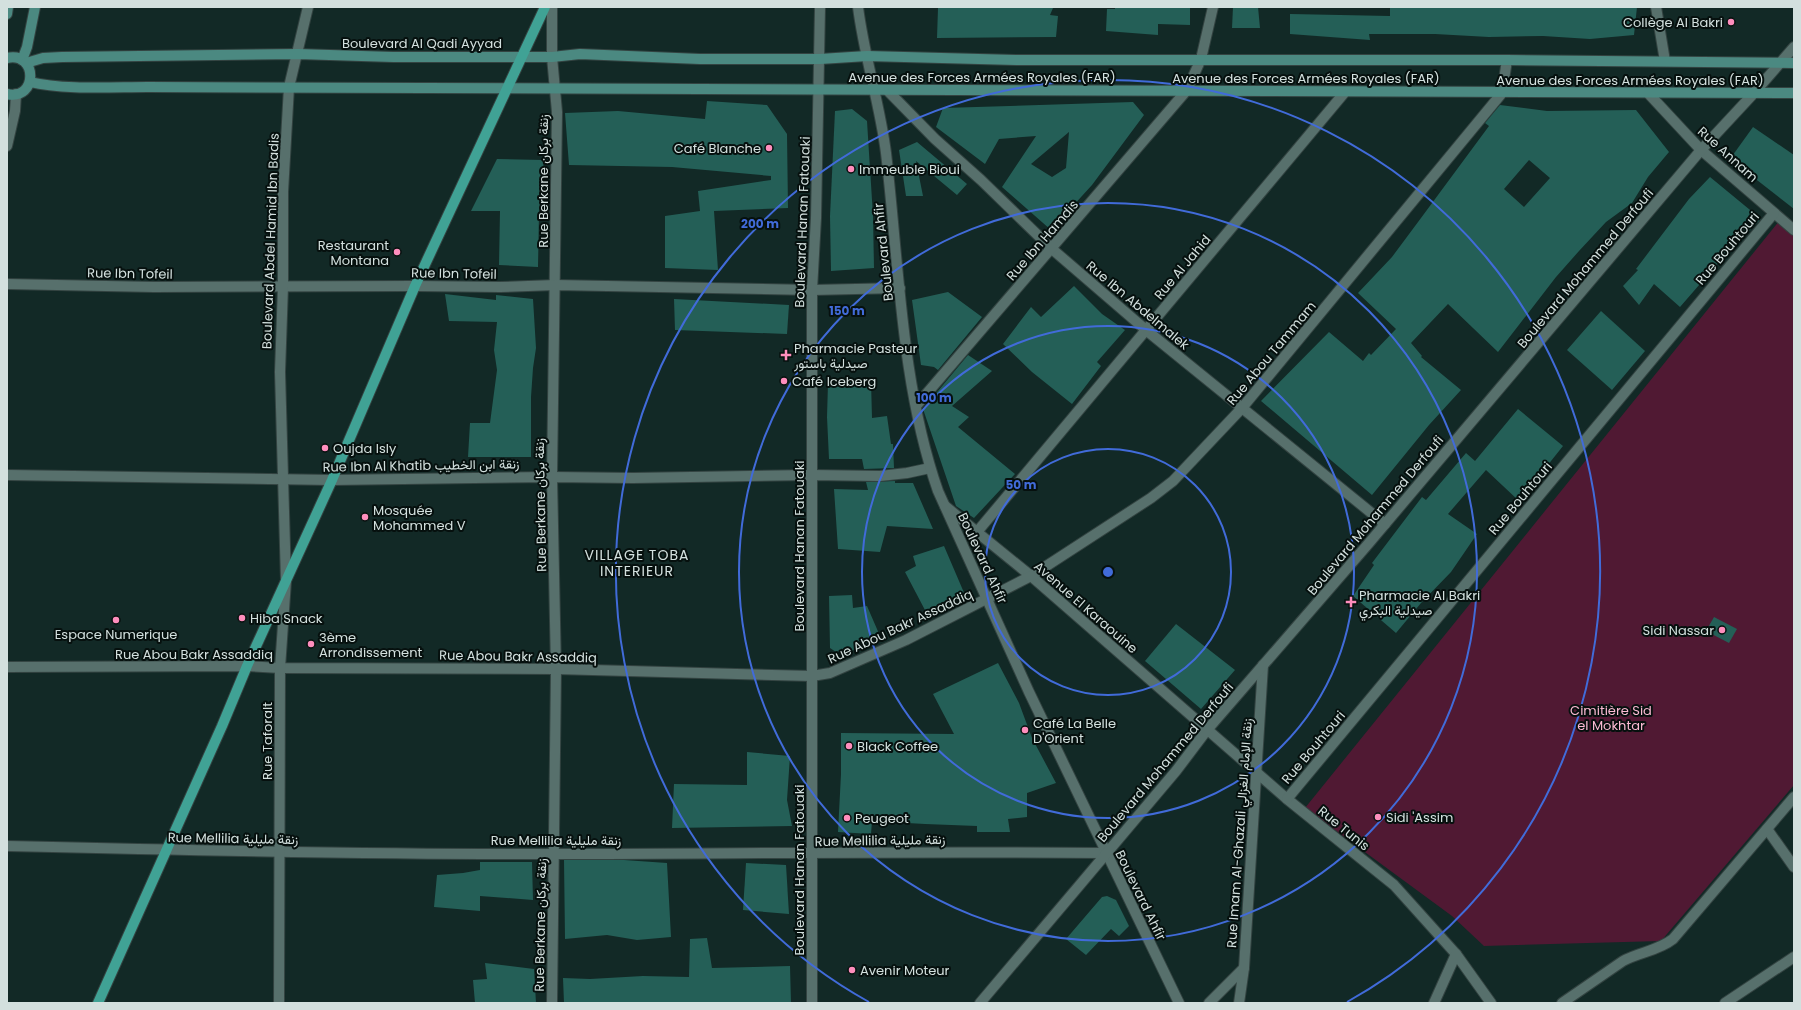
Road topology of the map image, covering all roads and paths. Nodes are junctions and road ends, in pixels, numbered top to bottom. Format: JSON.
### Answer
{"nodes":[{"id":1,"x":8,"y":7,"type":"edge"},
{"id":2,"x":35,"y":7,"type":"edge"},
{"id":3,"x":308,"y":7,"type":"edge"},
{"id":4,"x":545,"y":7,"type":"edge"},
{"id":5,"x":552,"y":7,"type":"edge"},
{"id":6,"x":820,"y":7,"type":"edge"},
{"id":7,"x":858,"y":7,"type":"edge"},
{"id":8,"x":1213,"y":7,"type":"edge"},
{"id":9,"x":1656,"y":7,"type":"edge"},
{"id":10,"x":7,"y":14,"type":"edge"},
{"id":11,"x":1794,"y":47,"type":"edge"},
{"id":12,"x":298,"y":54,"type":"junction"},
{"id":13,"x":521,"y":56,"type":"junction"},
{"id":14,"x":866,"y":56,"type":"junction"},
{"id":15,"x":552,"y":57,"type":"junction"},
{"id":16,"x":7,"y":58,"type":"edge"},
{"id":17,"x":820,"y":59,"type":"junction"},
{"id":18,"x":1201,"y":59,"type":"junction"},
{"id":19,"x":1507,"y":60,"type":"junction"},
{"id":20,"x":1665,"y":61,"type":"junction"},
{"id":21,"x":24,"y":62,"type":"junction"},
{"id":22,"x":1780,"y":63,"type":"junction"},
{"id":23,"x":1794,"y":63,"type":"edge"},
{"id":24,"x":30,"y":82,"type":"junction"},
{"id":25,"x":507,"y":87,"type":"junction"},
{"id":26,"x":289,"y":88,"type":"junction"},
{"id":27,"x":554,"y":88,"type":"junction"},
{"id":28,"x":818,"y":89,"type":"junction"},
{"id":29,"x":874,"y":90,"type":"junction"},
{"id":30,"x":1187,"y":90,"type":"junction"},
{"id":31,"x":888,"y":91,"type":"junction"},
{"id":32,"x":1345,"y":92,"type":"junction"},
{"id":33,"x":1502,"y":93,"type":"junction"},
{"id":34,"x":1648,"y":93,"type":"junction"},
{"id":35,"x":1754,"y":93,"type":"junction"},
{"id":36,"x":1794,"y":93,"type":"edge"},
{"id":37,"x":12,"y":94,"type":"edge"},
{"id":38,"x":7,"y":146,"type":"edge"},
{"id":39,"x":1701,"y":150,"type":"junction"},
{"id":40,"x":1774,"y":213,"type":"junction"},
{"id":41,"x":1794,"y":230,"type":"edge"},
{"id":42,"x":1052,"y":249,"type":"junction"},
{"id":43,"x":7,"y":284,"type":"edge"},
{"id":44,"x":555,"y":285,"type":"junction"},
{"id":45,"x":283,"y":286,"type":"junction"},
{"id":46,"x":416,"y":286,"type":"junction"},
{"id":47,"x":900,"y":288,"type":"junction"},
{"id":48,"x":812,"y":290,"type":"junction"},
{"id":49,"x":1146,"y":330,"type":"junction"},
{"id":50,"x":916,"y":406,"type":"junction"},
{"id":51,"x":1242,"y":408,"type":"junction"},
{"id":52,"x":930,"y":468,"type":"junction"},
{"id":53,"x":7,"y":475,"type":"edge"},
{"id":54,"x":811,"y":475,"type":"junction"},
{"id":55,"x":552,"y":477,"type":"junction"},
{"id":56,"x":283,"y":479,"type":"junction"},
{"id":57,"x":332,"y":480,"type":"junction"},
{"id":58,"x":945,"y":506,"type":"junction"},
{"id":59,"x":1385,"y":524,"type":"junction"},
{"id":60,"x":977,"y":532,"type":"junction"},
{"id":61,"x":1031,"y":576,"type":"junction"},
{"id":62,"x":286,"y":581,"type":"junction"},
{"id":63,"x":987,"y":599,"type":"junction"},
{"id":64,"x":1263,"y":665,"type":"junction"},
{"id":65,"x":247,"y":666,"type":"junction"},
{"id":66,"x":7,"y":667,"type":"edge"},
{"id":67,"x":280,"y":668,"type":"junction"},
{"id":68,"x":556,"y":669,"type":"junction"},
{"id":69,"x":812,"y":676,"type":"junction"},
{"id":70,"x":1207,"y":730,"type":"junction"},
{"id":71,"x":1256,"y":773,"type":"junction"},
{"id":72,"x":1794,"y":797,"type":"edge"},
{"id":73,"x":1287,"y":799,"type":"junction"},
{"id":74,"x":1767,"y":829,"type":"junction"},
{"id":75,"x":7,"y":846,"type":"edge"},
{"id":76,"x":167,"y":850,"type":"junction"},
{"id":77,"x":279,"y":851,"type":"junction"},
{"id":78,"x":554,"y":853,"type":"junction"},
{"id":79,"x":1106,"y":853,"type":"junction"},
{"id":80,"x":812,"y":854,"type":"junction"},
{"id":81,"x":1794,"y":867,"type":"edge"},
{"id":82,"x":1456,"y":954,"type":"junction"},
{"id":83,"x":1794,"y":957,"type":"edge"},
{"id":84,"x":1244,"y":968,"type":"junction"},
{"id":85,"x":98,"y":1003,"type":"edge"},
{"id":86,"x":279,"y":1003,"type":"edge"},
{"id":87,"x":552,"y":1003,"type":"edge"},
{"id":88,"x":812,"y":1003,"type":"edge"},
{"id":89,"x":980,"y":1003,"type":"edge"},
{"id":90,"x":1179,"y":1003,"type":"edge"},
{"id":91,"x":1209,"y":1003,"type":"edge"},
{"id":92,"x":1239,"y":1003,"type":"edge"},
{"id":93,"x":1434,"y":1003,"type":"edge"},
{"id":94,"x":1491,"y":1003,"type":"edge"},
{"id":95,"x":1562,"y":1003,"type":"edge"},
{"id":96,"x":1725,"y":1003,"type":"edge"}],
"edges":[{"from":1,"to":10,"type":"main road"},
{"from":2,"to":21,"type":"main road"},
{"from":3,"to":12,"type":"street","name":"Boulevard Abdel Hamid Ibn Badis"},
{"from":4,"to":13,"type":"main road"},
{"from":5,"to":15,"type":"street","name":"Rue Berkane زنقة بركان"},
{"from":6,"to":17,"type":"street","name":"Boulevard Hanan Fatouaki"},
{"from":7,"to":14,"type":"street","name":"Boulevard Ahfir"},
{"from":8,"to":18,"type":"street","name":"Rue Ibn Hamdis"},
{"from":9,"to":20,"type":"street"},
{"from":11,"to":22,"type":"street","name":"Boulevard Mohammed Derfoufi"},
{"from":12,"to":13,"type":"main road","name":"Boulevard Al Qadi Ayyad"},
{"from":12,"to":21,"type":"main road","name":"Boulevard Al Qadi Ayyad"},
{"from":12,"to":26,"type":"street","name":"Boulevard Abdel Hamid Ibn Badis"},
{"from":13,"to":15,"type":"main road","name":"Boulevard Al Qadi Ayyad"},
{"from":13,"to":25,"type":"main road"},
{"from":14,"to":17,"type":"main road","name":"Avenue des Forces Armées Royales (FAR)"},
{"from":14,"to":18,"type":"main road","name":"Avenue des Forces Armées Royales (FAR)"},
{"from":14,"to":29,"type":"street","name":"Boulevard Ahfir"},
{"from":15,"to":17,"type":"main road","name":"Boulevard Al Qadi Ayyad"},
{"from":15,"to":27,"type":"street","name":"Rue Berkane زنقة بركان"},
{"from":16,"to":21,"type":"main road"},
{"from":17,"to":28,"type":"street","name":"Boulevard Hanan Fatouaki"},
{"from":18,"to":19,"type":"main road","name":"Avenue des Forces Armées Royales (FAR)"},
{"from":18,"to":30,"type":"street","name":"Rue Ibn Hamdis"},
{"from":19,"to":20,"type":"main road","name":"Avenue des Forces Armées Royales (FAR)"},
{"from":19,"to":33,"type":"street"},
{"from":20,"to":22,"type":"main road","name":"Avenue des Forces Armées Royales (FAR)"},
{"from":21,"to":24,"type":"main road"},
{"from":22,"to":23,"type":"main road","name":"Avenue des Forces Armées Royales (FAR)"},
{"from":22,"to":35,"type":"street","name":"Boulevard Mohammed Derfoufi"},
{"from":24,"to":26,"type":"main road"},
{"from":24,"to":37,"type":"main road"},
{"from":25,"to":26,"type":"main road"},
{"from":25,"to":27,"type":"main road"},
{"from":25,"to":46,"type":"main road"},
{"from":26,"to":45,"type":"street","name":"Boulevard Abdel Hamid Ibn Badis"},
{"from":27,"to":28,"type":"main road"},
{"from":27,"to":44,"type":"street","name":"Rue Berkane زنقة بركان"},
{"from":28,"to":29,"type":"main road","name":"Avenue des Forces Armées Royales (FAR)"},
{"from":28,"to":48,"type":"street","name":"Boulevard Hanan Fatouaki"},
{"from":29,"to":31,"type":"main road","name":"Avenue des Forces Armées Royales (FAR)"},
{"from":29,"to":47,"type":"street","name":"Boulevard Ahfir"},
{"from":30,"to":31,"type":"main road","name":"Avenue des Forces Armées Royales (FAR)"},
{"from":30,"to":32,"type":"main road","name":"Avenue des Forces Armées Royales (FAR)"},
{"from":30,"to":42,"type":"street","name":"Rue Ibn Hamdis"},
{"from":31,"to":42,"type":"street","name":"Rue Ibn Abdelmalek"},
{"from":32,"to":33,"type":"main road","name":"Avenue des Forces Armées Royales (FAR)"},
{"from":32,"to":49,"type":"street","name":"Rue Al Jahid"},
{"from":33,"to":34,"type":"main road","name":"Avenue des Forces Armées Royales (FAR)"},
{"from":33,"to":51,"type":"street","name":"Rue Abou Tammam"},
{"from":34,"to":35,"type":"main road","name":"Avenue des Forces Armées Royales (FAR)"},
{"from":34,"to":39,"type":"street","name":"Rue Annam"},
{"from":35,"to":36,"type":"main road","name":"Avenue des Forces Armées Royales (FAR)"},
{"from":35,"to":39,"type":"street","name":"Boulevard Mohammed Derfoufi"},
{"from":37,"to":38,"type":"street"},
{"from":39,"to":40,"type":"street","name":"Rue Annam"},
{"from":39,"to":59,"type":"street","name":"Boulevard Mohammed Derfoufi"},
{"from":40,"to":41,"type":"street","name":"Rue Annam"},
{"from":40,"to":73,"type":"street","name":"Rue Bouhtouri"},
{"from":42,"to":49,"type":"street","name":"Rue Ibn Abdelmalek"},
{"from":42,"to":50,"type":"street","name":"Rue Ibn Hamdis"},
{"from":43,"to":45,"type":"street","name":"Rue Ibn Tofeil"},
{"from":44,"to":46,"type":"street","name":"Rue Ibn Tofeil"},
{"from":44,"to":48,"type":"street","name":"Rue Ibn Tofeil"},
{"from":44,"to":55,"type":"street","name":"Rue Berkane زنقة بركان"},
{"from":45,"to":46,"type":"street","name":"Rue Ibn Tofeil"},
{"from":45,"to":56,"type":"street","name":"Boulevard Abdel Hamid Ibn Badis"},
{"from":46,"to":57,"type":"main road"},
{"from":47,"to":48,"type":"street","name":"Rue Ibn Tofeil"},
{"from":47,"to":50,"type":"street","name":"Boulevard Ahfir"},
{"from":48,"to":54,"type":"street","name":"Boulevard Hanan Fatouaki"},
{"from":49,"to":51,"type":"street","name":"Rue Ibn Abdelmalek"},
{"from":49,"to":60,"type":"street","name":"Rue Al Jahid"},
{"from":50,"to":52,"type":"street","name":"Boulevard Ahfir"},
{"from":51,"to":59,"type":"street","name":"Rue Ibn Abdelmalek"},
{"from":51,"to":61,"type":"street","name":"Rue Abou Tammam"},
{"from":52,"to":54,"type":"street","name":"Rue Ibn Al Khatib زنقة ابن الخطيب"},
{"from":52,"to":58,"type":"street","name":"Boulevard Ahfir"},
{"from":53,"to":56,"type":"street","name":"Rue Ibn Al Khatib زنقة ابن الخطيب"},
{"from":54,"to":55,"type":"street","name":"Rue Ibn Al Khatib زنقة ابن الخطيب"},
{"from":54,"to":69,"type":"street","name":"Boulevard Hanan Fatouaki"},
{"from":55,"to":57,"type":"street","name":"Rue Ibn Al Khatib زنقة ابن الخطيب"},
{"from":55,"to":68,"type":"street","name":"Rue Berkane زنقة بركان"},
{"from":56,"to":57,"type":"street","name":"Rue Ibn Al Khatib زنقة ابن الخطيب"},
{"from":56,"to":62,"type":"street","name":"Rue Taforalt"},
{"from":57,"to":62,"type":"main road"},
{"from":58,"to":60,"type":"street","name":"Avenue El Karaouine"},
{"from":58,"to":63,"type":"street","name":"Boulevard Ahfir"},
{"from":59,"to":64,"type":"street","name":"Boulevard Mohammed Derfoufi"},
{"from":60,"to":61,"type":"street","name":"Avenue El Karaouine"},
{"from":61,"to":63,"type":"street","name":"Rue Abou Tammam"},
{"from":61,"to":70,"type":"street","name":"Avenue El Karaouine"},
{"from":62,"to":65,"type":"main road"},
{"from":62,"to":67,"type":"street","name":"Rue Taforalt"},
{"from":63,"to":69,"type":"street","name":"Rue Abou Bakr Assaddiq"},
{"from":63,"to":79,"type":"street","name":"Boulevard Ahfir"},
{"from":64,"to":70,"type":"street","name":"Boulevard Mohammed Derfoufi"},
{"from":64,"to":71,"type":"street","name":"Rue Imam Al-Ghazali زنقة الإمام الغزالي"},
{"from":65,"to":66,"type":"street","name":"Rue Abou Bakr Assaddiq"},
{"from":65,"to":67,"type":"street","name":"Rue Abou Bakr Assaddiq"},
{"from":65,"to":76,"type":"main road"},
{"from":67,"to":68,"type":"street","name":"Rue Abou Bakr Assaddiq"},
{"from":67,"to":77,"type":"street","name":"Rue Taforalt"},
{"from":68,"to":69,"type":"street","name":"Rue Abou Bakr Assaddiq"},
{"from":68,"to":78,"type":"street","name":"Rue Berkane زنقة بركان"},
{"from":69,"to":80,"type":"street","name":"Boulevard Hanan Fatouaki"},
{"from":70,"to":71,"type":"street","name":"Rue Tunis"},
{"from":70,"to":79,"type":"street","name":"Boulevard Mohammed Derfoufi"},
{"from":71,"to":73,"type":"street","name":"Rue Tunis"},
{"from":71,"to":84,"type":"street","name":"Rue Imam Al-Ghazali زنقة الإمام الغزالي"},
{"from":72,"to":74,"type":"street"},
{"from":73,"to":82,"type":"street","name":"Rue Tunis"},
{"from":74,"to":81,"type":"street"},
{"from":74,"to":95,"type":"street"},
{"from":75,"to":76,"type":"street","name":"Rue Mellilia زنقة مليلية"},
{"from":76,"to":77,"type":"street","name":"Rue Mellilia زنقة مليلية"},
{"from":76,"to":85,"type":"main road"},
{"from":77,"to":78,"type":"street","name":"Rue Mellilia زنقة مليلية"},
{"from":77,"to":86,"type":"street","name":"Rue Taforalt"},
{"from":78,"to":80,"type":"street","name":"Rue Mellilia زنقة مليلية"},
{"from":78,"to":87,"type":"street","name":"Rue Berkane زنقة بركان"},
{"from":79,"to":80,"type":"street","name":"Rue Mellilia زنقة مليلية"},
{"from":79,"to":89,"type":"street","name":"Boulevard Mohammed Derfoufi"},
{"from":79,"to":90,"type":"street","name":"Boulevard Ahfir"},
{"from":80,"to":88,"type":"street","name":"Boulevard Hanan Fatouaki"},
{"from":82,"to":93,"type":"street"},
{"from":82,"to":94,"type":"street","name":"Rue Tunis"},
{"from":83,"to":96,"type":"street"},
{"from":84,"to":91,"type":"street"},
{"from":84,"to":92,"type":"street","name":"Rue Imam Al-Ghazali زنقة الإمام الغزالي"}]}
